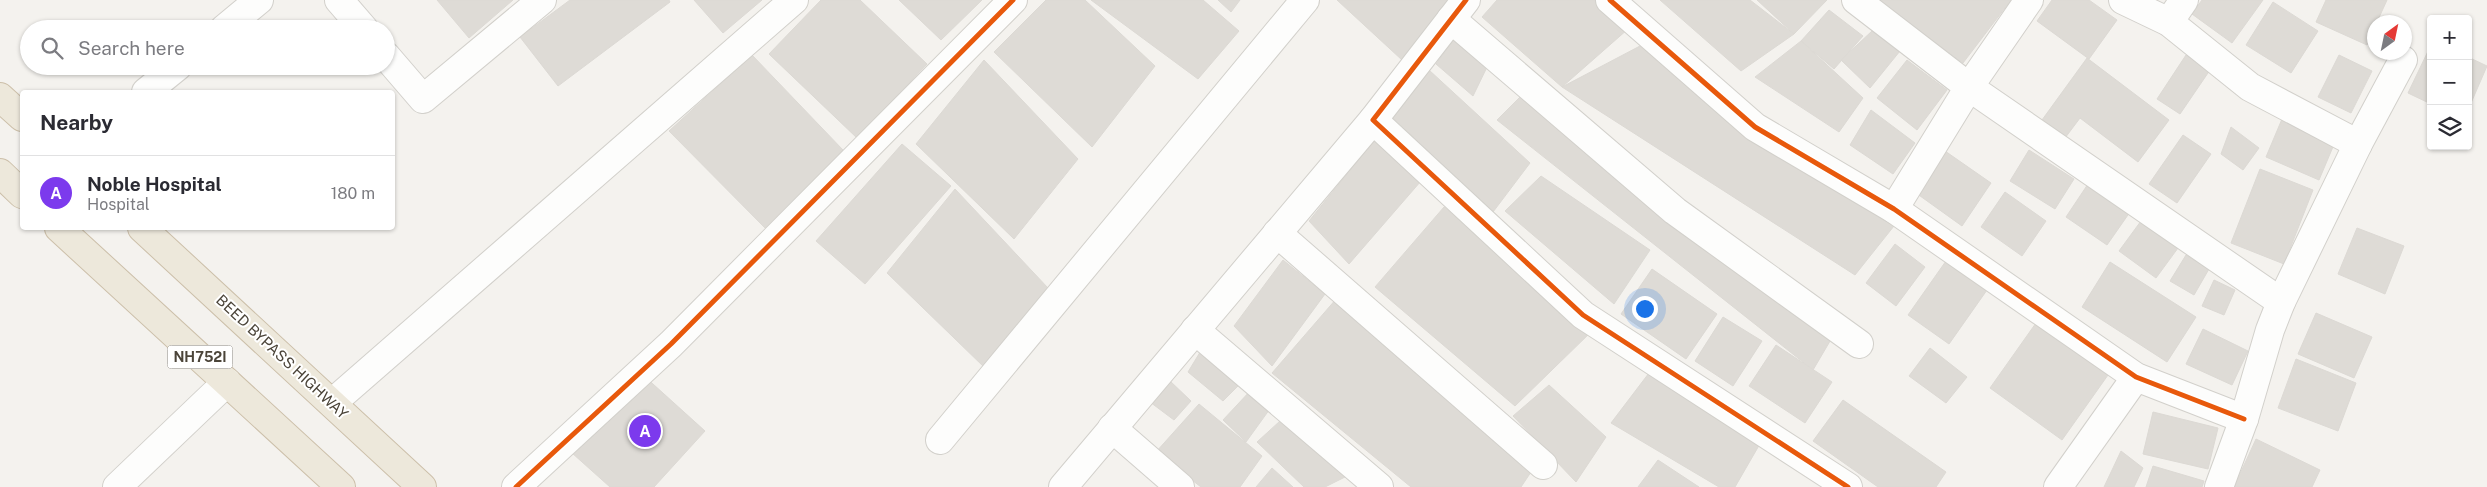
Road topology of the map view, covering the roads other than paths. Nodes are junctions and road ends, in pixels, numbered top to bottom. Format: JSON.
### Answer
{"nodes":[{"id":1,"x":259,"y":0,"type":"edge"},
{"id":2,"x":339,"y":0,"type":"edge"},
{"id":3,"x":542,"y":0,"type":"edge"},
{"id":4,"x":794,"y":0,"type":"edge"},
{"id":5,"x":1013,"y":0,"type":"edge"},
{"id":6,"x":1305,"y":0,"type":"edge"},
{"id":7,"x":1610,"y":0,"type":"edge"},
{"id":8,"x":1856,"y":0,"type":"edge"},
{"id":9,"x":2029,"y":0,"type":"edge"},
{"id":10,"x":2123,"y":0,"type":"edge"},
{"id":11,"x":1459,"y":10,"type":"edge"},
{"id":12,"x":2177,"y":11,"type":"edge"},
{"id":13,"x":235,"y":20,"type":"edge"},
{"id":14,"x":356,"y":20,"type":"edge"},
{"id":15,"x":2403,"y":60,"type":"dead end"},
{"id":16,"x":395,"y":66,"type":"edge"},
{"id":17,"x":167,"y":75,"type":"edge"},
{"id":18,"x":1969,"y":87,"type":"junction"},
{"id":19,"x":148,"y":90,"type":"edge"},
{"id":20,"x":0,"y":96,"type":"edge"},
{"id":21,"x":20,"y":115,"type":"edge"},
{"id":22,"x":1373,"y":120,"type":"junction"},
{"id":23,"x":2358,"y":144,"type":"junction"},
{"id":24,"x":0,"y":173,"type":"edge"},
{"id":25,"x":20,"y":192,"type":"edge"},
{"id":26,"x":1894,"y":209,"type":"junction"},
{"id":27,"x":61,"y":230,"type":"edge"},
{"id":28,"x":144,"y":230,"type":"edge"},
{"id":29,"x":1277,"y":233,"type":"junction"},
{"id":30,"x":2281,"y":302,"type":"junction"},
{"id":31,"x":1195,"y":330,"type":"junction"},
{"id":32,"x":1859,"y":344,"type":"dead end"},
{"id":33,"x":2136,"y":378,"type":"junction"},
{"id":34,"x":227,"y":382,"type":"junction"},
{"id":35,"x":332,"y":403,"type":"junction"},
{"id":36,"x":2244,"y":419,"type":"junction"},
{"id":37,"x":1112,"y":428,"type":"junction"},
{"id":38,"x":940,"y":440,"type":"dead end"},
{"id":39,"x":1543,"y":465,"type":"dead end"},
{"id":40,"x":117,"y":487,"type":"edge"},
{"id":41,"x":341,"y":487,"type":"edge"},
{"id":42,"x":422,"y":487,"type":"edge"},
{"id":43,"x":516,"y":487,"type":"edge"},
{"id":44,"x":1063,"y":487,"type":"edge"},
{"id":45,"x":1180,"y":487,"type":"edge"},
{"id":46,"x":1379,"y":487,"type":"edge"},
{"id":47,"x":1848,"y":487,"type":"edge"},
{"id":48,"x":2058,"y":487,"type":"edge"},
{"id":49,"x":2220,"y":487,"type":"edge"}],
"edges":[{"from":1,"to":13,"type":"street"},
{"from":2,"to":14,"type":"street"},
{"from":3,"to":16,"type":"street"},
{"from":4,"to":35,"type":"street"},
{"from":5,"to":43,"type":"street"},
{"from":6,"to":38,"type":"street"},
{"from":7,"to":26,"type":"street"},
{"from":8,"to":18,"type":"street"},
{"from":9,"to":18,"type":"street"},
{"from":10,"to":12,"type":"street"},
{"from":11,"to":22,"type":"street"},
{"from":11,"to":32,"type":"street"},
{"from":12,"to":23,"type":"street"},
{"from":15,"to":23,"type":"street"},
{"from":17,"to":19,"type":"street"},
{"from":18,"to":26,"type":"street"},
{"from":18,"to":30,"type":"street"},
{"from":20,"to":21,"type":"highway"},
{"from":22,"to":29,"type":"street"},
{"from":22,"to":47,"type":"street"},
{"from":23,"to":30,"type":"street"},
{"from":24,"to":25,"type":"highway"},
{"from":26,"to":33,"type":"street"},
{"from":27,"to":34,"type":"highway","number":"NH752I"},
{"from":28,"to":35,"type":"highway","name":"BEED BYPASS HIGHWAY"},
{"from":29,"to":31,"type":"street"},
{"from":29,"to":39,"type":"street"},
{"from":30,"to":36,"type":"street"},
{"from":31,"to":37,"type":"street"},
{"from":31,"to":46,"type":"street"},
{"from":33,"to":36,"type":"street"},
{"from":33,"to":48,"type":"street"},
{"from":34,"to":40,"type":"street"},
{"from":34,"to":41,"type":"highway","number":"NH752I"},
{"from":35,"to":42,"type":"highway","name":"BEED BYPASS HIGHWAY"},
{"from":36,"to":49,"type":"street"},
{"from":37,"to":44,"type":"street"},
{"from":37,"to":45,"type":"street"}]}
